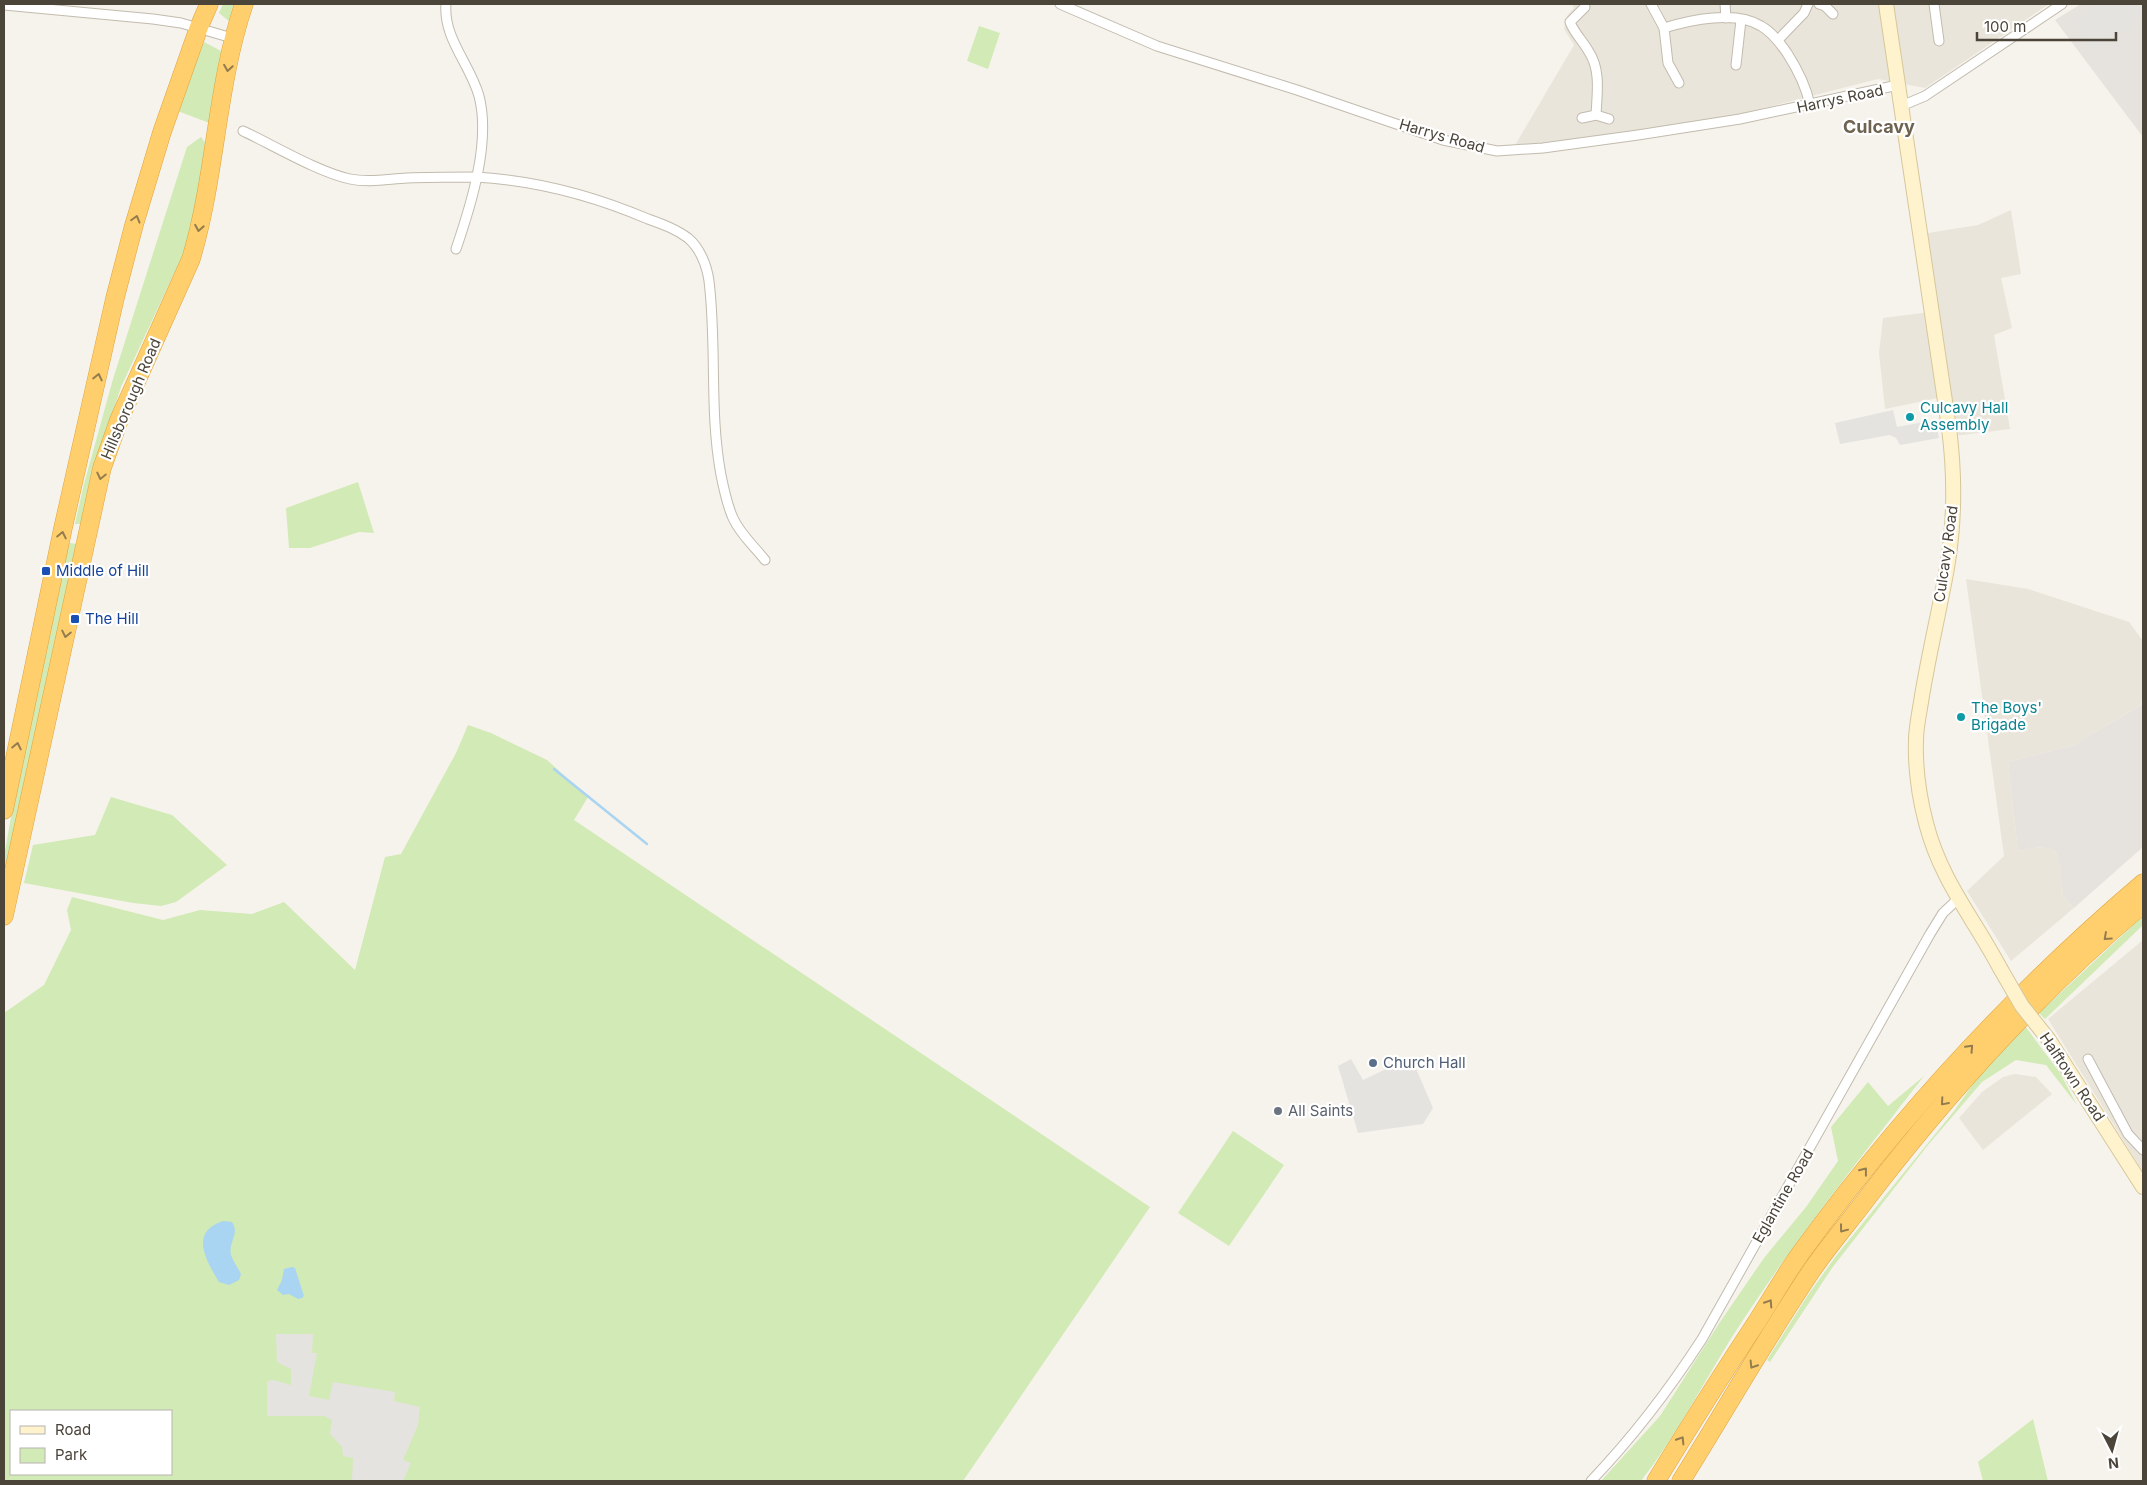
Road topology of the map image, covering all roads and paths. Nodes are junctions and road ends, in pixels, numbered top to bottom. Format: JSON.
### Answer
{"nodes":[{"id":1,"x":209,"y":4,"type":"edge"},
{"id":2,"x":244,"y":4,"type":"edge"},
{"id":3,"x":446,"y":4,"type":"edge"},
{"id":4,"x":1060,"y":4,"type":"edge"},
{"id":5,"x":1651,"y":4,"type":"edge"},
{"id":6,"x":1725,"y":4,"type":"edge"},
{"id":7,"x":1808,"y":4,"type":"edge"},
{"id":8,"x":1818,"y":4,"type":"edge"},
{"id":9,"x":1886,"y":4,"type":"edge"},
{"id":10,"x":1934,"y":4,"type":"edge"},
{"id":11,"x":2062,"y":4,"type":"edge"},
{"id":12,"x":4,"y":5,"type":"edge"},
{"id":13,"x":1585,"y":5,"type":"edge"},
{"id":14,"x":1833,"y":14,"type":"dead end"},
{"id":15,"x":1726,"y":18,"type":"junction"},
{"id":16,"x":1741,"y":20,"type":"junction"},
{"id":17,"x":199,"y":28,"type":"junction"},
{"id":18,"x":1664,"y":28,"type":"junction"},
{"id":19,"x":232,"y":38,"type":"junction"},
{"id":20,"x":1778,"y":40,"type":"junction"},
{"id":21,"x":1938,"y":41,"type":"dead end"},
{"id":22,"x":1736,"y":65,"type":"dead end"},
{"id":23,"x":1679,"y":83,"type":"dead end"},
{"id":24,"x":1898,"y":85,"type":"junction"},
{"id":25,"x":1901,"y":102,"type":"junction"},
{"id":26,"x":1810,"y":105,"type":"junction"},
{"id":27,"x":1596,"y":115,"type":"junction"},
{"id":28,"x":1582,"y":118,"type":"dead end"},
{"id":29,"x":1609,"y":118,"type":"dead end"},
{"id":30,"x":243,"y":131,"type":"dead end"},
{"id":31,"x":478,"y":178,"type":"junction"},
{"id":32,"x":456,"y":249,"type":"dead end"},
{"id":33,"x":765,"y":560,"type":"dead end"},
{"id":34,"x":4,"y":810,"type":"edge"},
{"id":35,"x":2143,"y":883,"type":"edge"},
{"id":36,"x":1958,"y":899,"type":"junction"},
{"id":37,"x":2143,"y":904,"type":"edge"},
{"id":38,"x":4,"y":916,"type":"edge"},
{"id":39,"x":2000,"y":968,"type":"joint"},
{"id":40,"x":2088,"y":1059,"type":"dead end"},
{"id":41,"x":2143,"y":1150,"type":"edge"},
{"id":42,"x":2143,"y":1187,"type":"edge"},
{"id":43,"x":1591,"y":1481,"type":"edge"},
{"id":44,"x":1656,"y":1481,"type":"edge"},
{"id":45,"x":1681,"y":1481,"type":"edge"}],
"edges":[{"from":1,"to":17,"type":"highway","name":"Hillsborough Road"},
{"from":2,"to":19,"type":"highway","name":"Hillsborough Road"},
{"from":3,"to":31,"type":"street"},
{"from":4,"to":26,"type":"street","name":"Harrys Road"},
{"from":5,"to":18,"type":"street"},
{"from":6,"to":15,"type":"street"},
{"from":7,"to":20,"type":"street"},
{"from":8,"to":14,"type":"street"},
{"from":9,"to":24,"type":"street","name":"Culcavy Road"},
{"from":10,"to":21,"type":"street"},
{"from":11,"to":25,"type":"street"},
{"from":12,"to":17,"type":"street"},
{"from":13,"to":27,"type":"street"},
{"from":15,"to":16,"type":"street"},
{"from":15,"to":18,"type":"street"},
{"from":16,"to":20,"type":"street"},
{"from":16,"to":22,"type":"street"},
{"from":17,"to":19,"type":"street"},
{"from":34,"to":17,"type":"highway","name":"Hillsborough Road","one_way":true},
{"from":18,"to":23,"type":"street"},
{"from":19,"to":38,"type":"highway","name":"Hillsborough Road","one_way":true},
{"from":20,"to":26,"type":"street"},
{"from":24,"to":25,"type":"street","name":"Culcavy Road"},
{"from":24,"to":26,"type":"street","name":"Harrys Road"},
{"from":25,"to":36,"type":"street","name":"Culcavy Road"},
{"from":27,"to":28,"type":"street"},
{"from":27,"to":29,"type":"street"},
{"from":30,"to":31,"type":"street"},
{"from":31,"to":32,"type":"street"},
{"from":31,"to":33,"type":"street"},
{"from":44,"to":35,"type":"highway","one_way":true},
{"from":36,"to":39,"type":"street","name":"Culcavy Road"},
{"from":36,"to":43,"type":"street","name":"Eglantine Road"},
{"from":37,"to":45,"type":"highway","one_way":true},
{"from":39,"to":42,"type":"street","name":"Halftown Road","bridge":true},
{"from":40,"to":41,"type":"street","name":"Halftown Road"}]}
